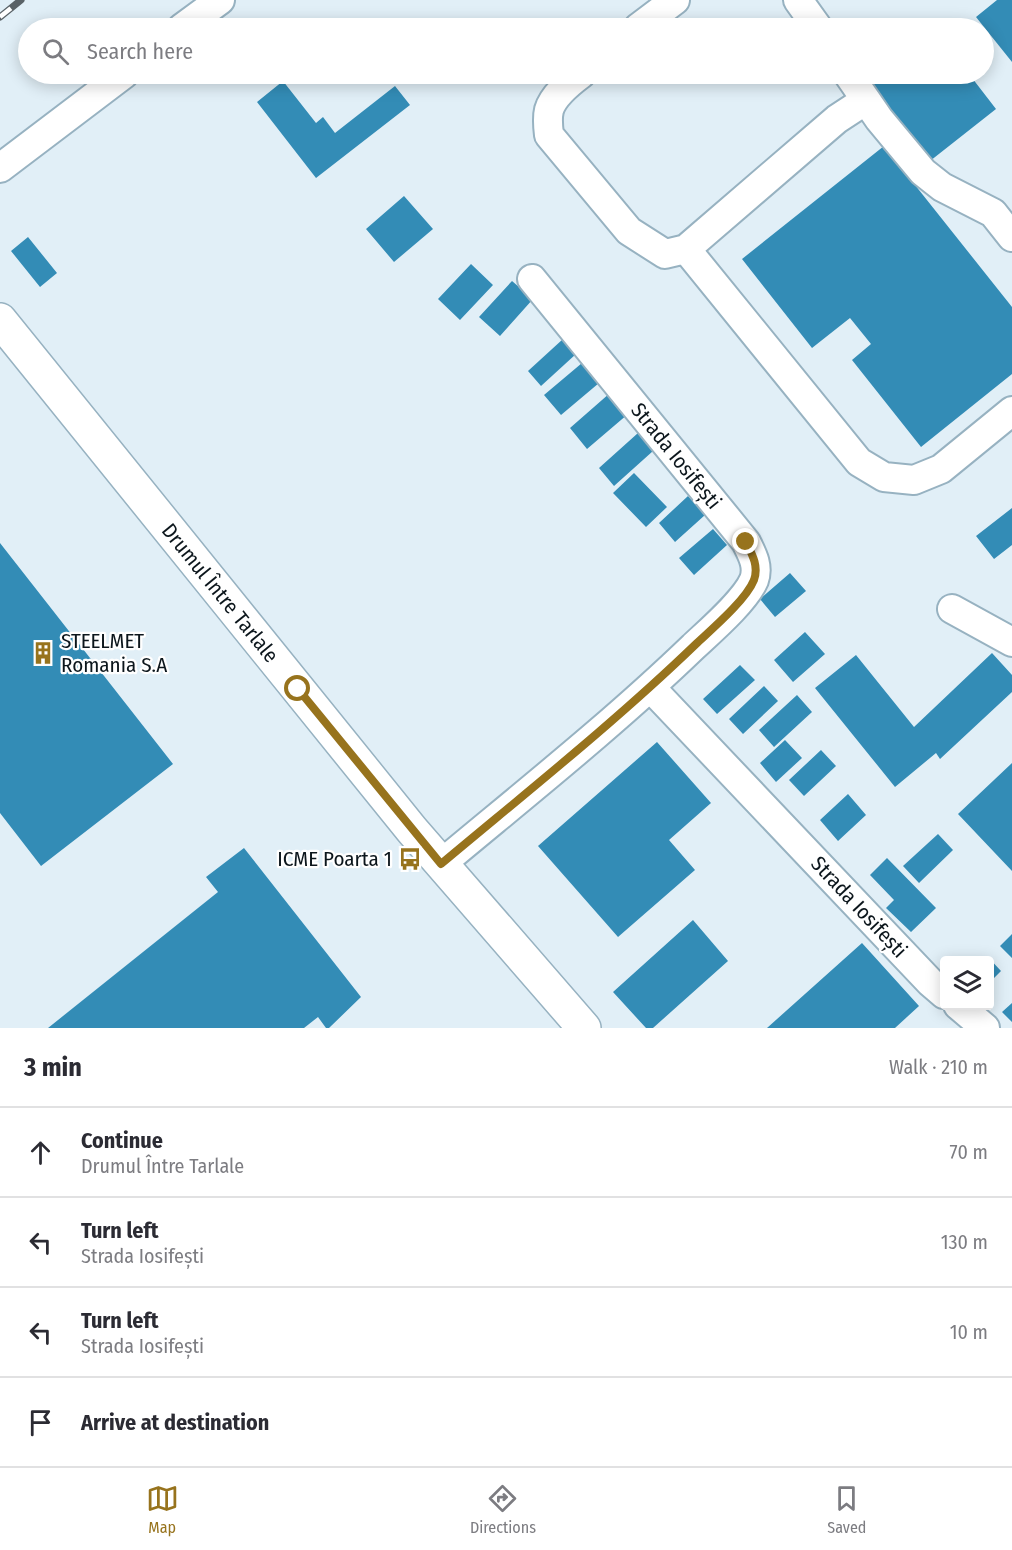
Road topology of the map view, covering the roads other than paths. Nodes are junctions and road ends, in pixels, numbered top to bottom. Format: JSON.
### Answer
{"nodes":[{"id":1,"x":220,"y":0,"type":"edge"},
{"id":2,"x":675,"y":0,"type":"edge"},
{"id":3,"x":798,"y":0,"type":"edge"},
{"id":4,"x":196,"y":18,"type":"edge"},
{"id":5,"x":651,"y":18,"type":"edge"},
{"id":6,"x":811,"y":18,"type":"edge"},
{"id":7,"x":111,"y":84,"type":"edge"},
{"id":8,"x":568,"y":84,"type":"edge"},
{"id":9,"x":855,"y":84,"type":"edge"},
{"id":10,"x":866,"y":100,"type":"junction"},
{"id":11,"x":0,"y":168,"type":"edge"},
{"id":12,"x":1012,"y":237,"type":"edge"},
{"id":13,"x":686,"y":249,"type":"junction"},
{"id":14,"x":532,"y":279,"type":"dead end"},
{"id":15,"x":0,"y":320,"type":"edge"},
{"id":16,"x":1012,"y":411,"type":"edge"},
{"id":17,"x":952,"y":609,"type":"dead end"},
{"id":18,"x":1012,"y":642,"type":"edge"},
{"id":19,"x":651,"y":688,"type":"junction"},
{"id":20,"x":441,"y":864,"type":"junction"},
{"id":21,"x":940,"y":990,"type":"edge"},
{"id":22,"x":964,"y":1010,"type":"edge"},
{"id":23,"x":584,"y":1028,"type":"edge"},
{"id":24,"x":985,"y":1028,"type":"edge"}],
"edges":[{"from":1,"to":4,"type":"street"},
{"from":2,"to":5,"type":"street"},
{"from":3,"to":6,"type":"street"},
{"from":7,"to":11,"type":"street"},
{"from":8,"to":13,"type":"street"},
{"from":9,"to":10,"type":"street"},
{"from":10,"to":12,"type":"street"},
{"from":10,"to":13,"type":"street"},
{"from":13,"to":16,"type":"street"},
{"from":14,"to":19,"type":"street","name":"Strada Iosifești"},
{"from":15,"to":20,"type":"main road","name":"Drumul Între Tarlale"},
{"from":17,"to":18,"type":"street"},
{"from":19,"to":20,"type":"street","name":"Strada Iosifești"},
{"from":19,"to":21,"type":"street","name":"Strada Iosifești"},
{"from":20,"to":23,"type":"main road","name":"Drumul Între Tarlale"},
{"from":22,"to":24,"type":"street"}]}
